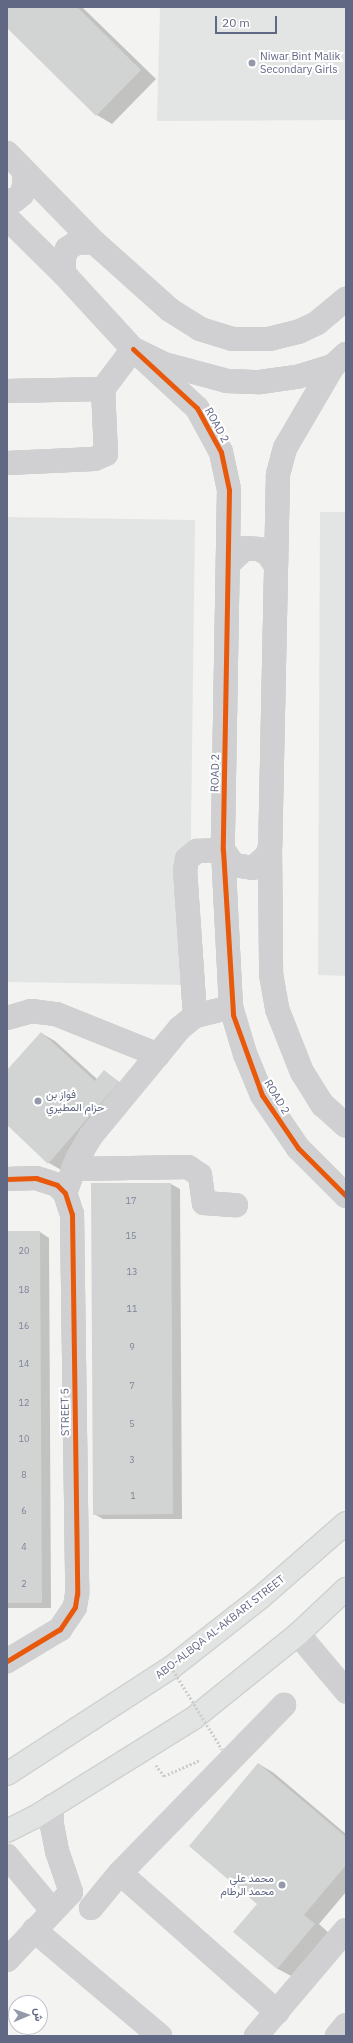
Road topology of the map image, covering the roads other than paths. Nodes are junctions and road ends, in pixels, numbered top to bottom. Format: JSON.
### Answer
{"nodes":[{"id":1,"x":7,"y":153,"type":"edge"},
{"id":2,"x":23,"y":170,"type":"junction"},
{"id":3,"x":7,"y":201,"type":"edge"},
{"id":4,"x":7,"y":218,"type":"edge"},
{"id":5,"x":94,"y":242,"type":"junction"},
{"id":6,"x":64,"y":274,"type":"junction"},
{"id":7,"x":346,"y":299,"type":"edge"},
{"id":8,"x":133,"y":350,"type":"junction"},
{"id":9,"x":341,"y":362,"type":"edge"},
{"id":10,"x":103,"y":389,"type":"junction"},
{"id":11,"x":7,"y":391,"type":"edge"},
{"id":12,"x":7,"y":463,"type":"edge"},
{"id":13,"x":229,"y":563,"type":"junction"},
{"id":14,"x":275,"y":564,"type":"junction"},
{"id":15,"x":270,"y":847,"type":"junction"},
{"id":16,"x":224,"y":850,"type":"junction"},
{"id":17,"x":231,"y":1007,"type":"junction"},
{"id":18,"x":195,"y":1016,"type":"junction"},
{"id":19,"x":7,"y":1018,"type":"edge"},
{"id":20,"x":158,"y":1054,"type":"junction"},
{"id":21,"x":346,"y":1126,"type":"edge"},
{"id":22,"x":73,"y":1170,"type":"junction"},
{"id":23,"x":7,"y":1179,"type":"edge"},
{"id":24,"x":65,"y":1193,"type":"junction"},
{"id":25,"x":346,"y":1196,"type":"edge"},
{"id":26,"x":236,"y":1205,"type":"dead end"},
{"id":27,"x":346,"y":1523,"type":"edge"},
{"id":28,"x":346,"y":1589,"type":"edge"},
{"id":29,"x":298,"y":1634,"type":"junction"},
{"id":30,"x":7,"y":1660,"type":"edge"},
{"id":31,"x":346,"y":1691,"type":"edge"},
{"id":32,"x":284,"y":1706,"type":"dead end"},
{"id":33,"x":7,"y":1774,"type":"edge"},
{"id":34,"x":52,"y":1806,"type":"junction"},
{"id":35,"x":7,"y":1831,"type":"edge"},
{"id":36,"x":7,"y":1856,"type":"edge"},
{"id":37,"x":120,"y":1873,"type":"junction"},
{"id":38,"x":91,"y":1908,"type":"dead end"},
{"id":39,"x":52,"y":1910,"type":"junction"},
{"id":40,"x":34,"y":1930,"type":"junction"},
{"id":41,"x":346,"y":1930,"type":"edge"},
{"id":42,"x":7,"y":1960,"type":"edge"},
{"id":43,"x":277,"y":2012,"type":"junction"},
{"id":44,"x":346,"y":2025,"type":"edge"},
{"id":45,"x":160,"y":2036,"type":"edge"},
{"id":46,"x":256,"y":2036,"type":"edge"},
{"id":47,"x":337,"y":2036,"type":"edge"}],
"edges":[{"from":1,"to":2,"type":"street"},
{"from":2,"to":3,"type":"street"},
{"from":2,"to":5,"type":"street"},
{"from":4,"to":6,"type":"street","name":"ROAD 2"},
{"from":5,"to":6,"type":"street"},
{"from":5,"to":7,"type":"street"},
{"from":6,"to":8,"type":"street","name":"ROAD 2"},
{"from":8,"to":9,"type":"street","name":"ROAD 2"},
{"from":8,"to":10,"type":"street"},
{"from":8,"to":13,"type":"street","name":"ROAD 2"},
{"from":9,"to":14,"type":"street","name":"ROAD 2"},
{"from":10,"to":11,"type":"street"},
{"from":10,"to":12,"type":"street"},
{"from":13,"to":14,"type":"street"},
{"from":13,"to":16,"type":"street","name":"ROAD 2"},
{"from":14,"to":15,"type":"street","name":"ROAD 2"},
{"from":15,"to":16,"type":"street"},
{"from":15,"to":21,"type":"street","name":"ROAD 2"},
{"from":16,"to":17,"type":"street","name":"ROAD 2"},
{"from":16,"to":18,"type":"street"},
{"from":17,"to":18,"type":"street"},
{"from":17,"to":25,"type":"street","name":"ROAD 2"},
{"from":18,"to":20,"type":"street"},
{"from":19,"to":20,"type":"street"},
{"from":20,"to":22,"type":"street"},
{"from":22,"to":24,"type":"street"},
{"from":22,"to":26,"type":"street"},
{"from":23,"to":24,"type":"street"},
{"from":24,"to":30,"type":"street","name":"STREET 5"},
{"from":27,"to":33,"type":"main road","name":"ABO-ALBQA AL-AKBARI STREET"},
{"from":28,"to":29,"type":"main road"},
{"from":29,"to":31,"type":"street"},
{"from":29,"to":34,"type":"main road"},
{"from":32,"to":37,"type":"street"},
{"from":34,"to":35,"type":"main road"},
{"from":34,"to":39,"type":"street"},
{"from":36,"to":39,"type":"street"},
{"from":37,"to":38,"type":"street"},
{"from":37,"to":43,"type":"street"},
{"from":39,"to":40,"type":"street"},
{"from":40,"to":42,"type":"street"},
{"from":40,"to":45,"type":"street"},
{"from":41,"to":43,"type":"street"},
{"from":43,"to":46,"type":"street"},
{"from":44,"to":47,"type":"street"}]}
